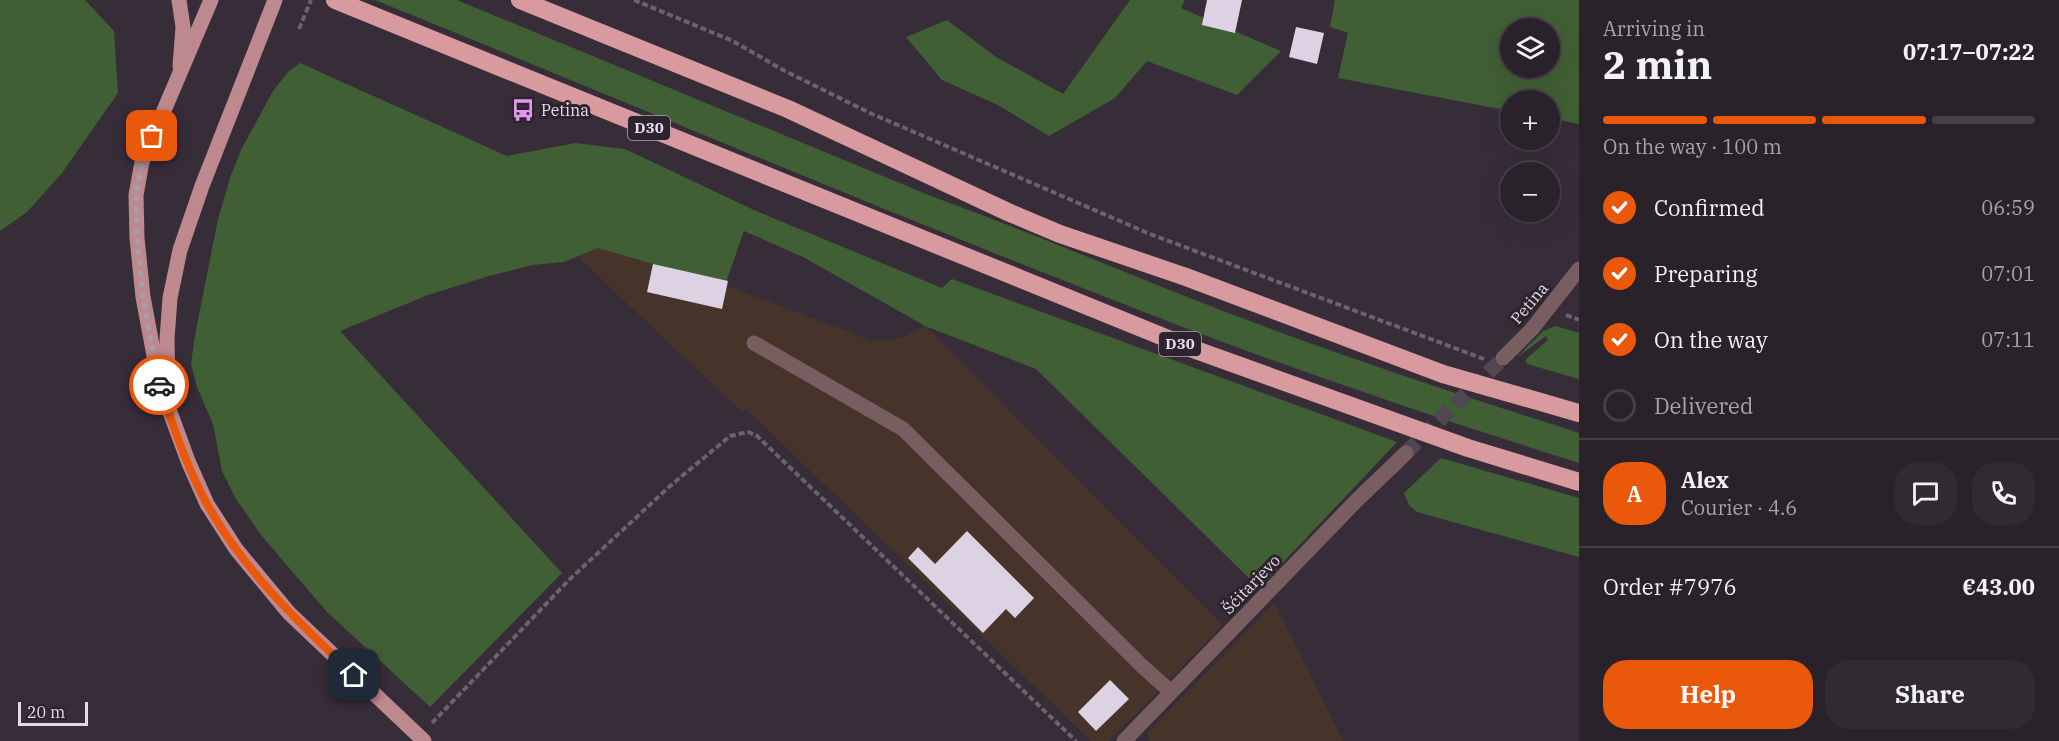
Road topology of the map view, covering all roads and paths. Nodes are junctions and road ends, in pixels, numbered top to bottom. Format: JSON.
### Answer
{"nodes":[{"id":1,"x":179,"y":0,"type":"edge"},
{"id":2,"x":211,"y":0,"type":"edge"},
{"id":3,"x":275,"y":0,"type":"edge"},
{"id":4,"x":311,"y":0,"type":"edge"},
{"id":5,"x":335,"y":0,"type":"edge"},
{"id":6,"x":520,"y":0,"type":"edge"},
{"id":7,"x":634,"y":0,"type":"edge"},
{"id":8,"x":298,"y":29,"type":"dead end"},
{"id":9,"x":179,"y":79,"type":"junction"},
{"id":10,"x":1579,"y":269,"type":"edge"},
{"id":11,"x":754,"y":343,"type":"dead end"},
{"id":12,"x":1497,"y":360,"type":"joint"},
{"id":13,"x":168,"y":409,"type":"junction"},
{"id":14,"x":1579,"y":413,"type":"edge"},
{"id":15,"x":1406,"y":453,"type":"tunnel mouth"},
{"id":16,"x":1579,"y":482,"type":"edge"},
{"id":17,"x":1171,"y":692,"type":"junction"},
{"id":18,"x":422,"y":739,"type":"edge"},
{"id":19,"x":1076,"y":741,"type":"edge"},
{"id":20,"x":1124,"y":741,"type":"edge"}],
"edges":[{"from":1,"to":9,"type":"main road"},
{"from":2,"to":9,"type":"main road"},
{"from":3,"to":13,"type":"main road"},
{"from":4,"to":8,"type":"path"},
{"from":5,"to":16,"type":"highway","number":"D30"},
{"from":6,"to":14,"type":"highway"},
{"from":7,"to":12,"type":"path"},
{"from":9,"to":13,"type":"main road"},
{"from":10,"to":12,"type":"street","name":"Petina"},
{"from":11,"to":17,"type":"street"},
{"from":13,"to":18,"type":"main road"},
{"from":15,"to":17,"type":"street","name":"Šćitarjevo"},
{"from":17,"to":20,"type":"street","name":"Šćitarjevo"},
{"from":18,"to":19,"type":"path"}]}
